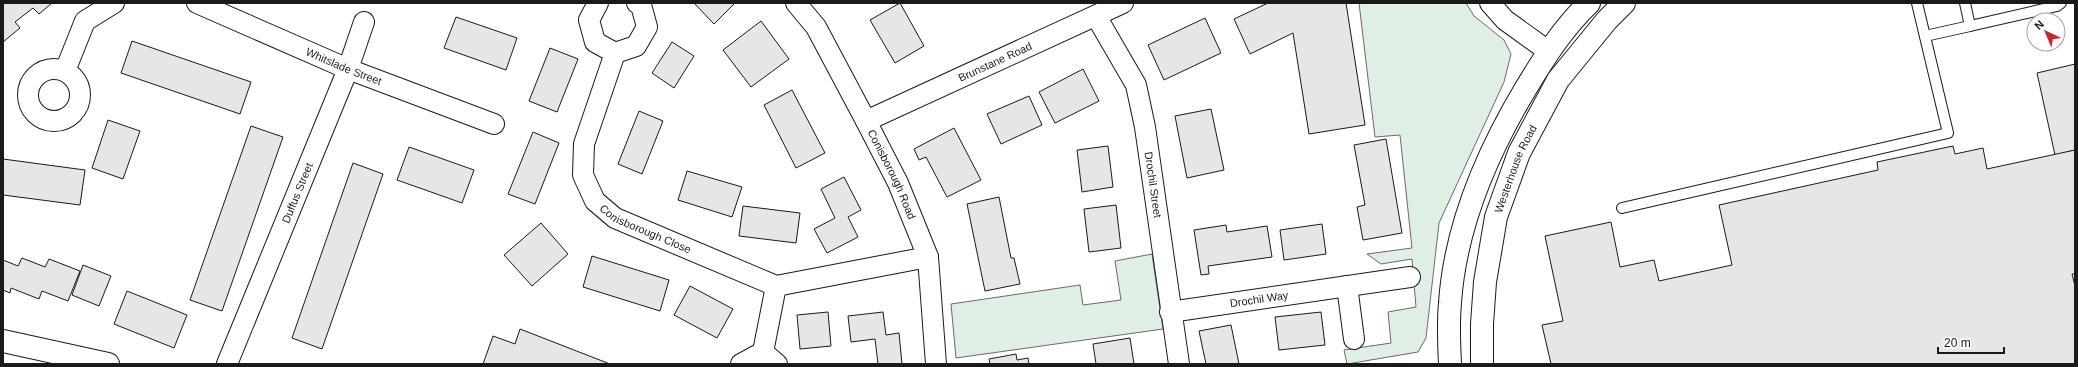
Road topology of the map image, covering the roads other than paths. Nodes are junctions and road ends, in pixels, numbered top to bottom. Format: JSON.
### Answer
{"nodes":[{"id":1,"x":114,"y":3,"type":"edge"},
{"id":2,"x":197,"y":3,"type":"edge"},
{"id":3,"x":598,"y":3,"type":"edge"},
{"id":4,"x":637,"y":3,"type":"edge"},
{"id":5,"x":796,"y":3,"type":"edge"},
{"id":6,"x":1124,"y":3,"type":"edge"},
{"id":7,"x":1490,"y":3,"type":"edge"},
{"id":8,"x":1589,"y":3,"type":"edge"},
{"id":9,"x":1624,"y":3,"type":"edge"},
{"id":10,"x":1917,"y":3,"type":"edge"},
{"id":11,"x":1965,"y":3,"type":"edge"},
{"id":12,"x":2061,"y":3,"type":"edge"},
{"id":13,"x":1096,"y":16,"type":"junction"},
{"id":14,"x":364,"y":22,"type":"dead end"},
{"id":15,"x":1970,"y":26,"type":"junction"},
{"id":16,"x":1925,"y":36,"type":"junction"},
{"id":17,"x":1548,"y":51,"type":"junction"},
{"id":18,"x":615,"y":53,"type":"junction"},
{"id":19,"x":348,"y":69,"type":"junction"},
{"id":20,"x":65,"y":71,"type":"dead end"},
{"id":21,"x":866,"y":121,"type":"junction"},
{"id":22,"x":494,"y":124,"type":"dead end"},
{"id":23,"x":1622,"y":208,"type":"dead end"},
{"id":24,"x":928,"y":257,"type":"junction"},
{"id":25,"x":1410,"y":277,"type":"dead end"},
{"id":26,"x":776,"y":286,"type":"junction"},
{"id":27,"x":1347,"y":286,"type":"junction"},
{"id":28,"x":1170,"y":312,"type":"junction"},
{"id":29,"x":1354,"y":339,"type":"dead end"},
{"id":30,"x":3,"y":341,"type":"edge"},
{"id":31,"x":770,"y":358,"type":"edge"},
{"id":32,"x":108,"y":364,"type":"edge"},
{"id":33,"x":228,"y":364,"type":"edge"},
{"id":34,"x":741,"y":364,"type":"edge"},
{"id":35,"x":936,"y":364,"type":"edge"},
{"id":36,"x":1179,"y":364,"type":"edge"},
{"id":37,"x":1450,"y":364,"type":"edge"},
{"id":38,"x":1482,"y":364,"type":"edge"}],
"edges":[{"from":1,"to":20,"type":"street"},
{"from":2,"to":19,"type":"street","name":"Whitslade Street"},
{"from":3,"to":18,"type":"street"},
{"from":4,"to":18,"type":"street"},
{"from":5,"to":21,"type":"street","name":"Conisborough Road"},
{"from":6,"to":13,"type":"street","name":"Brunstane Road"},
{"from":7,"to":17,"type":"street"},
{"from":8,"to":17,"type":"street"},
{"from":9,"to":38,"type":"street","name":"Westerhouse Road"},
{"from":10,"to":16,"type":"lane"},
{"from":11,"to":15,"type":"lane"},
{"from":12,"to":15,"type":"lane"},
{"from":13,"to":21,"type":"street","name":"Brunstane Road"},
{"from":13,"to":28,"type":"street","name":"Drochil Street"},
{"from":14,"to":19,"type":"street","name":"Duffus Street"},
{"from":15,"to":16,"type":"lane"},
{"from":16,"to":23,"type":"lane"},
{"from":17,"to":37,"type":"street"},
{"from":18,"to":26,"type":"street","name":"Conisborough Close"},
{"from":19,"to":22,"type":"street","name":"Whitslade Street"},
{"from":19,"to":33,"type":"street","name":"Duffus Street"},
{"from":21,"to":24,"type":"street","name":"Conisborough Road"},
{"from":24,"to":26,"type":"street"},
{"from":24,"to":35,"type":"street","name":"Conisborough Road"},
{"from":25,"to":27,"type":"street","name":"Drochil Way"},
{"from":26,"to":31,"type":"street"},
{"from":27,"to":28,"type":"street","name":"Drochil Way"},
{"from":27,"to":29,"type":"street"},
{"from":28,"to":36,"type":"street","name":"Drochil Street"},
{"from":30,"to":32,"type":"street"},
{"from":31,"to":34,"type":"street"}]}
